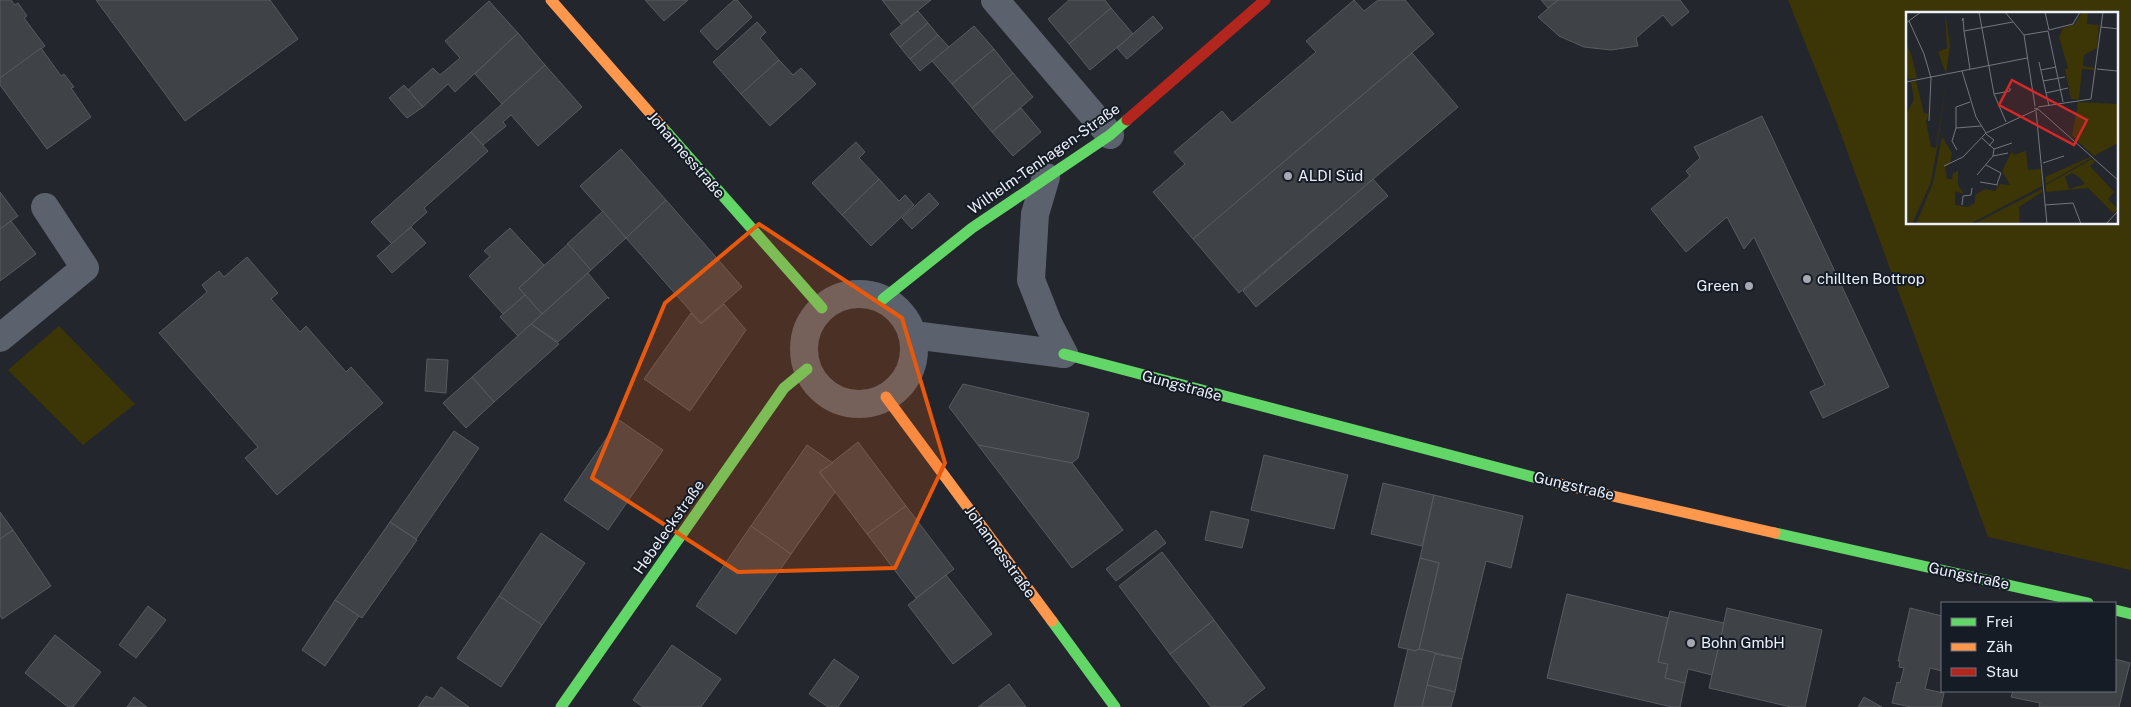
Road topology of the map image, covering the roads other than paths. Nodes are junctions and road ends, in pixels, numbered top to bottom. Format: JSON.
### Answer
{"nodes":[{"id":1,"x":551,"y":0,"type":"edge"},
{"id":2,"x":995,"y":0,"type":"edge"},
{"id":3,"x":1265,"y":0,"type":"edge"},
{"id":4,"x":1110,"y":135,"type":"junction"},
{"id":5,"x":1046,"y":178,"type":"junction"},
{"id":6,"x":44,"y":207,"type":"dead end"},
{"id":7,"x":883,"y":299,"type":"junction"},
{"id":8,"x":822,"y":308,"type":"junction"},
{"id":9,"x":912,"y":335,"type":"junction"},
{"id":10,"x":0,"y":338,"type":"edge"},
{"id":11,"x":1064,"y":354,"type":"junction"},
{"id":12,"x":807,"y":369,"type":"junction"},
{"id":13,"x":886,"y":398,"type":"junction"},
{"id":14,"x":2084,"y":602,"type":"edge"},
{"id":15,"x":2116,"y":610,"type":"edge"},
{"id":16,"x":2131,"y":614,"type":"edge"},
{"id":17,"x":561,"y":707,"type":"edge"},
{"id":18,"x":1114,"y":707,"type":"edge"}],
"edges":[{"from":1,"to":8,"type":"street","name":"Johannesstraße"},
{"from":2,"to":4,"type":"street"},
{"from":3,"to":4,"type":"street","name":"Wilhelm-Tenhagen-Straße"},
{"from":4,"to":5,"type":"street","name":"Wilhelm-Tenhagen-Straße"},
{"from":5,"to":7,"type":"street","name":"Wilhelm-Tenhagen-Straße"},
{"from":5,"to":11,"type":"street"},
{"from":6,"to":10,"type":"street"},
{"from":7,"to":8,"type":"street"},
{"from":7,"to":9,"type":"street"},
{"from":8,"to":12,"type":"street"},
{"from":9,"to":11,"type":"street","name":"Gungstraße"},
{"from":9,"to":13,"type":"street"},
{"from":11,"to":14,"type":"street","name":"Gungstraße"},
{"from":12,"to":13,"type":"street"},
{"from":12,"to":17,"type":"street","name":"Hebeleckstraße"},
{"from":13,"to":18,"type":"street","name":"Johannesstraße"},
{"from":15,"to":16,"type":"street"}]}
